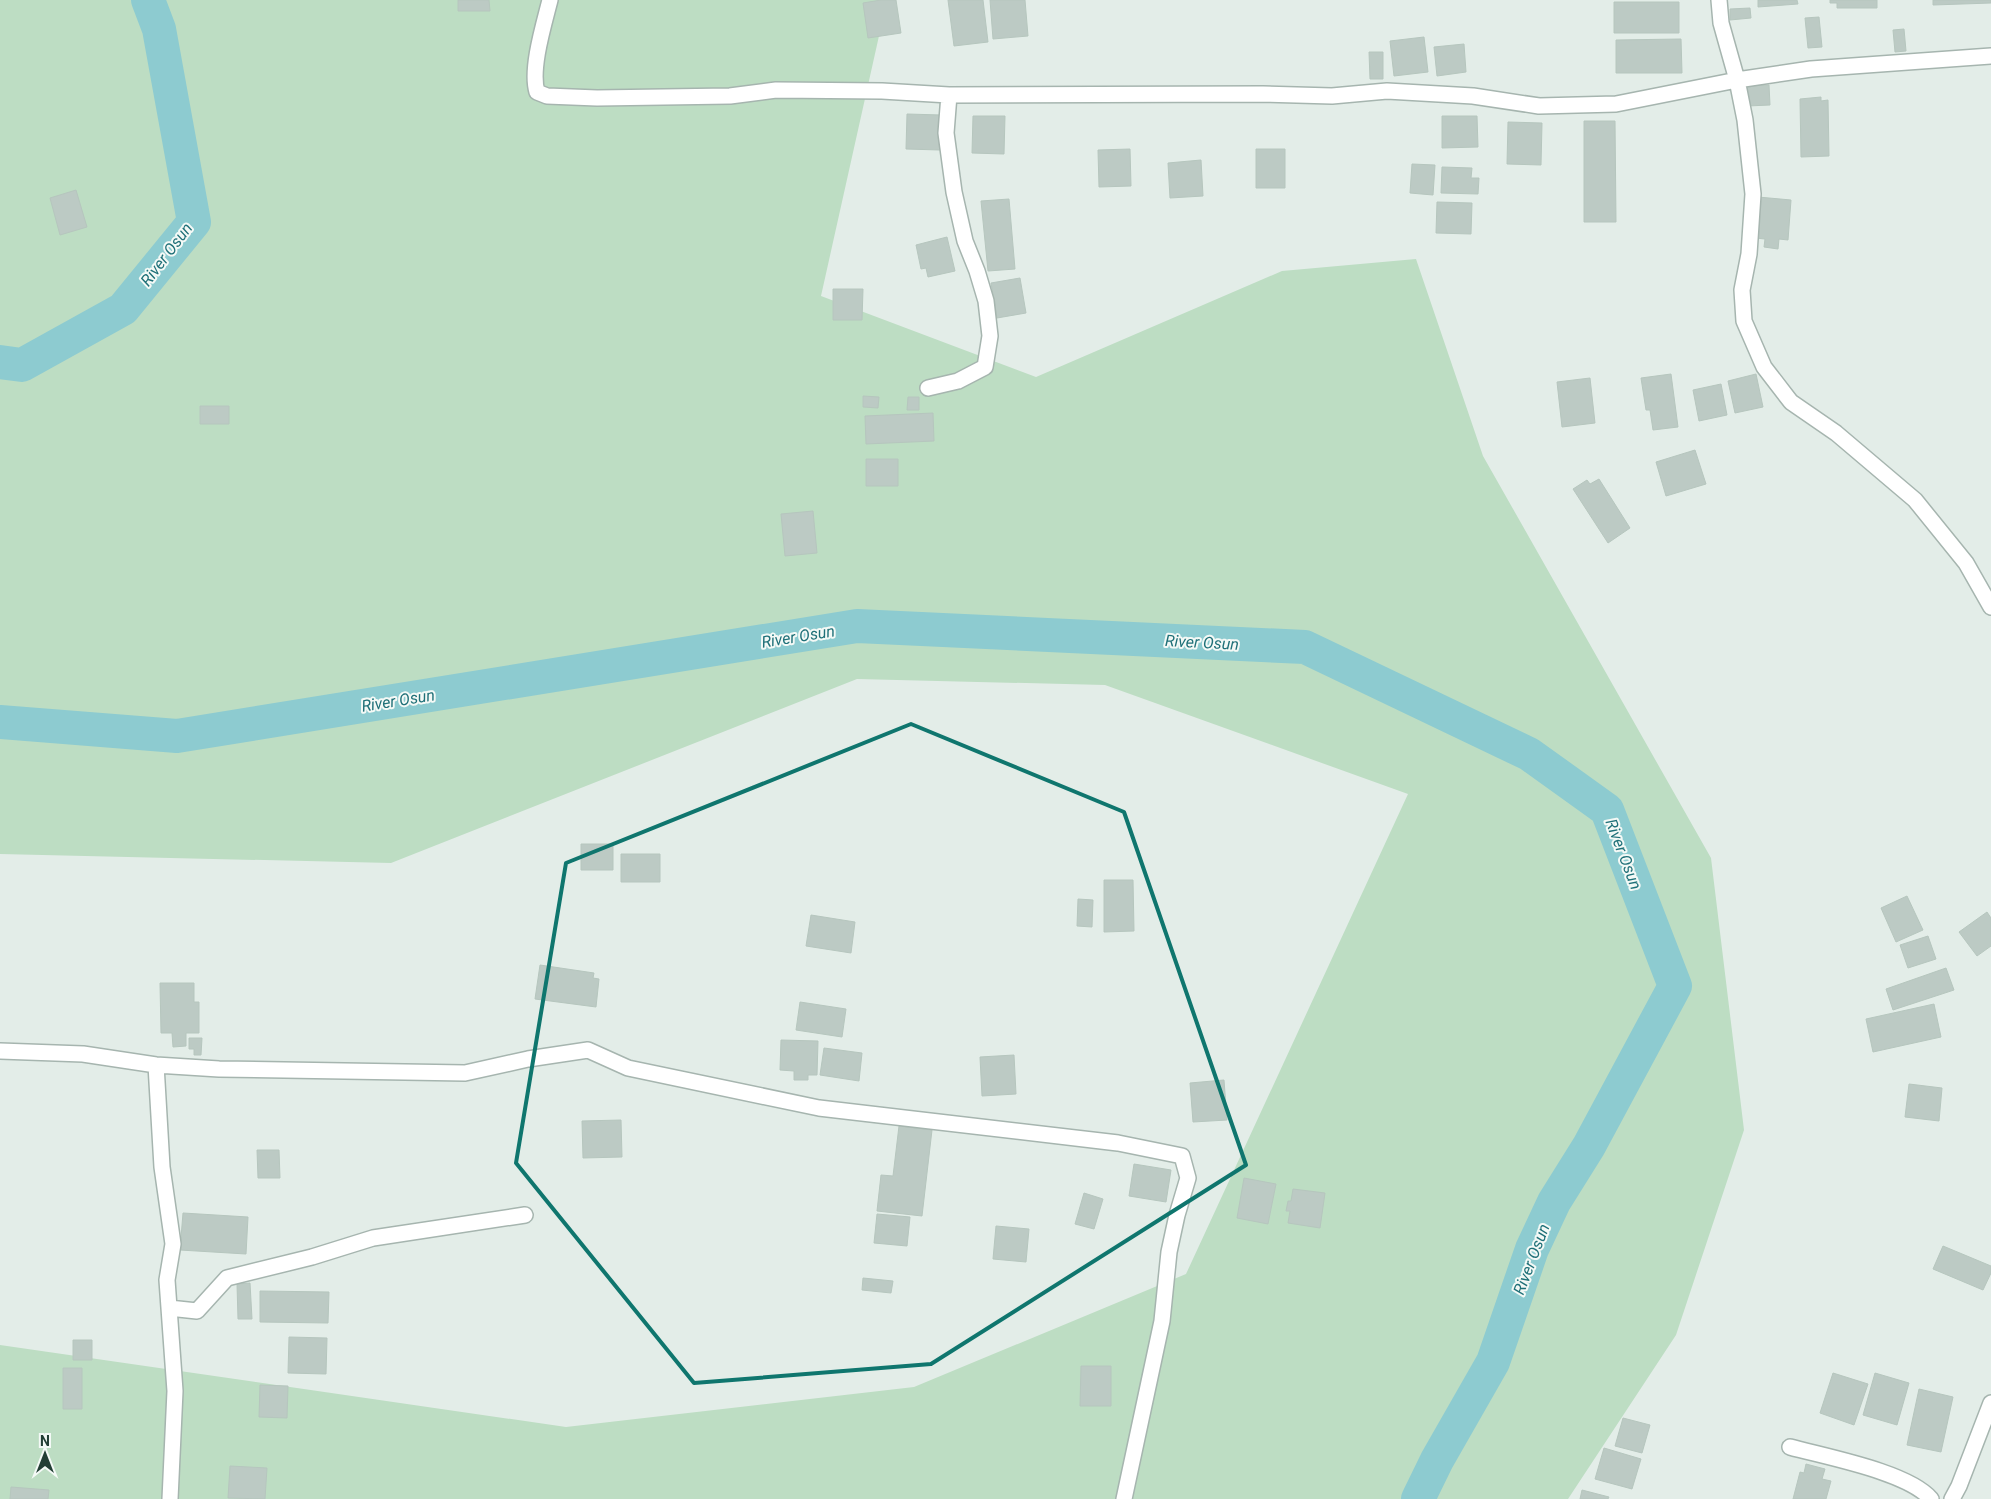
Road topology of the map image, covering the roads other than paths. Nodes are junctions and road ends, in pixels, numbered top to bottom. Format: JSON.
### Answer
{"nodes":[{"id":1,"x":550,"y":0,"type":"edge"},
{"id":2,"x":1718,"y":0,"type":"edge"},
{"id":3,"x":1991,"y":56,"type":"edge"},
{"id":4,"x":1737,"y":80,"type":"junction"},
{"id":5,"x":949,"y":94,"type":"junction"},
{"id":6,"x":928,"y":388,"type":"dead end"},
{"id":7,"x":1991,"y":607,"type":"edge"},
{"id":8,"x":0,"y":1051,"type":"edge"},
{"id":9,"x":156,"y":1065,"type":"junction"},
{"id":10,"x":525,"y":1215,"type":"dead end"},
{"id":11,"x":169,"y":1308,"type":"junction"},
{"id":12,"x":1991,"y":1403,"type":"edge"},
{"id":13,"x":1790,"y":1448,"type":"dead end"},
{"id":14,"x":170,"y":1499,"type":"edge"},
{"id":15,"x":1124,"y":1499,"type":"edge"},
{"id":16,"x":1931,"y":1499,"type":"edge"},
{"id":17,"x":1952,"y":1499,"type":"edge"}],
"edges":[{"from":1,"to":5,"type":"street"},
{"from":2,"to":4,"type":"street"},
{"from":3,"to":4,"type":"street"},
{"from":4,"to":5,"type":"street"},
{"from":4,"to":7,"type":"street"},
{"from":5,"to":6,"type":"street"},
{"from":8,"to":9,"type":"street"},
{"from":9,"to":11,"type":"street"},
{"from":9,"to":15,"type":"street"},
{"from":10,"to":11,"type":"street"},
{"from":11,"to":14,"type":"street"},
{"from":12,"to":17,"type":"street"},
{"from":13,"to":16,"type":"street"}]}
